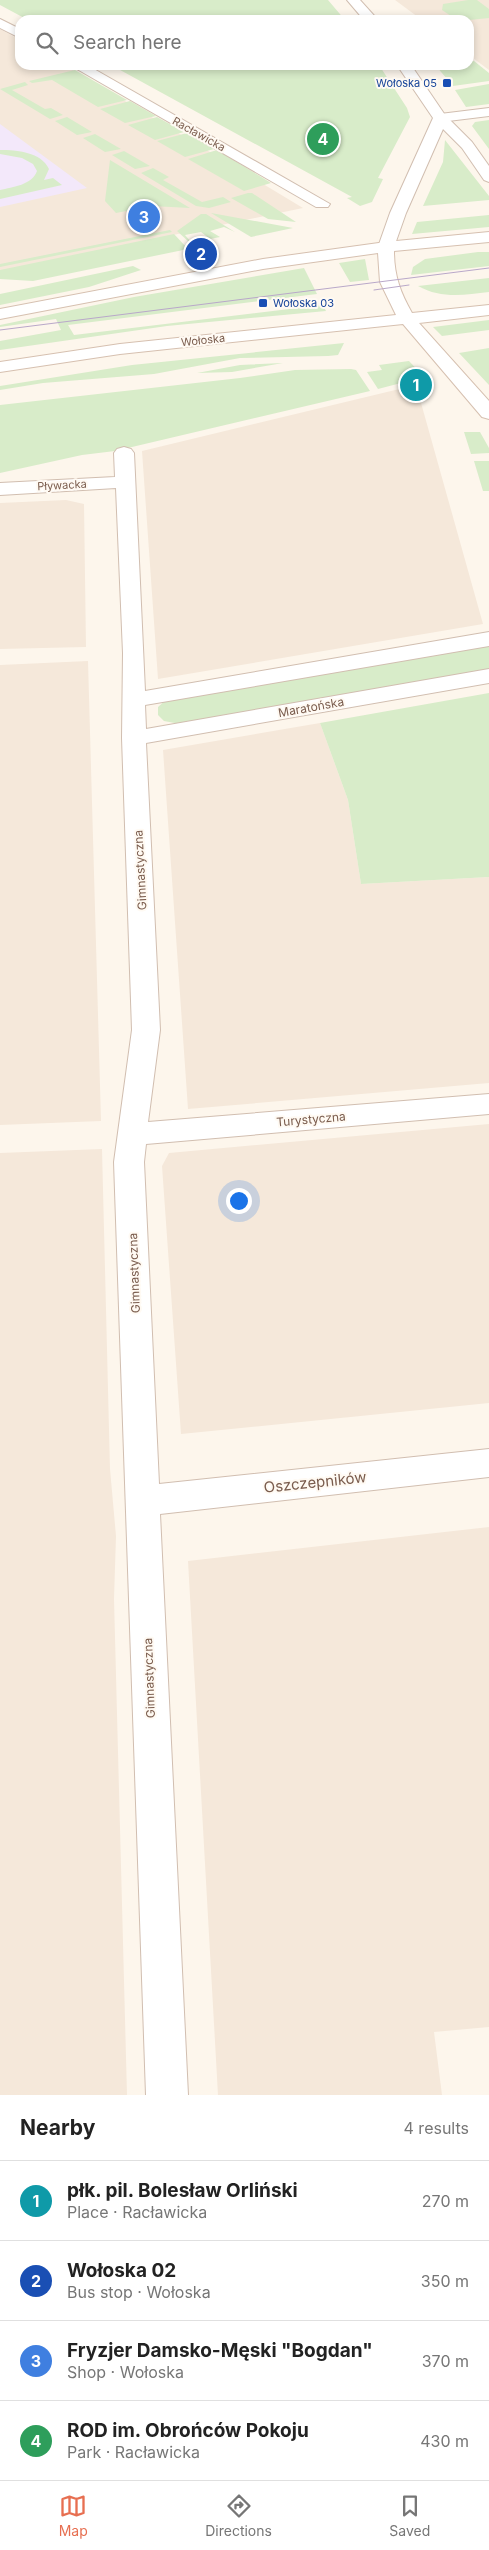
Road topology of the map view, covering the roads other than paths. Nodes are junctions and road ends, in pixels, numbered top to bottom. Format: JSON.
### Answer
{"nodes":[{"id":1,"x":353,"y":0,"type":"edge"},
{"id":2,"x":366,"y":15,"type":"edge"},
{"id":3,"x":0,"y":23,"type":"edge"},
{"id":4,"x":15,"y":31,"type":"edge"},
{"id":5,"x":86,"y":70,"type":"edge"},
{"id":6,"x":407,"y":70,"type":"edge"},
{"id":7,"x":489,"y":112,"type":"edge"},
{"id":8,"x":440,"y":118,"type":"junction"},
{"id":9,"x":489,"y":177,"type":"edge"},
{"id":10,"x":322,"y":204,"type":"dead end"},
{"id":11,"x":489,"y":237,"type":"edge"},
{"id":12,"x":386,"y":247,"type":"junction"},
{"id":13,"x":489,"y":310,"type":"edge"},
{"id":14,"x":0,"y":314,"type":"edge"},
{"id":15,"x":408,"y":319,"type":"junction"},
{"id":16,"x":0,"y":367,"type":"edge"},
{"id":17,"x":489,"y":413,"type":"edge"},
{"id":18,"x":124,"y":453,"type":"dead end"},
{"id":19,"x":124,"y":482,"type":"junction"},
{"id":20,"x":0,"y":489,"type":"edge"},
{"id":21,"x":489,"y":639,"type":"edge"},
{"id":22,"x":489,"y":676,"type":"edge"},
{"id":23,"x":134,"y":700,"type":"junction"},
{"id":24,"x":134,"y":738,"type":"junction"},
{"id":25,"x":489,"y":1104,"type":"edge"},
{"id":26,"x":133,"y":1134,"type":"junction"},
{"id":27,"x":489,"y":1463,"type":"edge"},
{"id":28,"x":142,"y":1501,"type":"junction"},
{"id":29,"x":167,"y":2095,"type":"edge"}],
"edges":[{"from":1,"to":2,"type":"street"},
{"from":3,"to":4,"type":"street"},
{"from":5,"to":10,"type":"street","name":"Racławicka"},
{"from":6,"to":8,"type":"street"},
{"from":7,"to":8,"type":"street"},
{"from":8,"to":9,"type":"street"},
{"from":8,"to":12,"type":"street"},
{"from":11,"to":12,"type":"street"},
{"from":12,"to":14,"type":"street"},
{"from":12,"to":15,"type":"street"},
{"from":13,"to":15,"type":"street","name":"Wołoska"},
{"from":15,"to":16,"type":"street","name":"Wołoska"},
{"from":15,"to":17,"type":"street"},
{"from":18,"to":19,"type":"street","name":"Gimnastyczna"},
{"from":19,"to":20,"type":"street","name":"Pływacka"},
{"from":19,"to":23,"type":"street","name":"Gimnastyczna"},
{"from":21,"to":23,"type":"street"},
{"from":22,"to":24,"type":"street","name":"Maratońska"},
{"from":23,"to":24,"type":"street","name":"Gimnastyczna"},
{"from":24,"to":26,"type":"street","name":"Gimnastyczna"},
{"from":25,"to":26,"type":"street","name":"Turystyczna"},
{"from":26,"to":28,"type":"street","name":"Gimnastyczna"},
{"from":27,"to":28,"type":"street","name":"Oszczepników"},
{"from":28,"to":29,"type":"street","name":"Gimnastyczna"}]}
